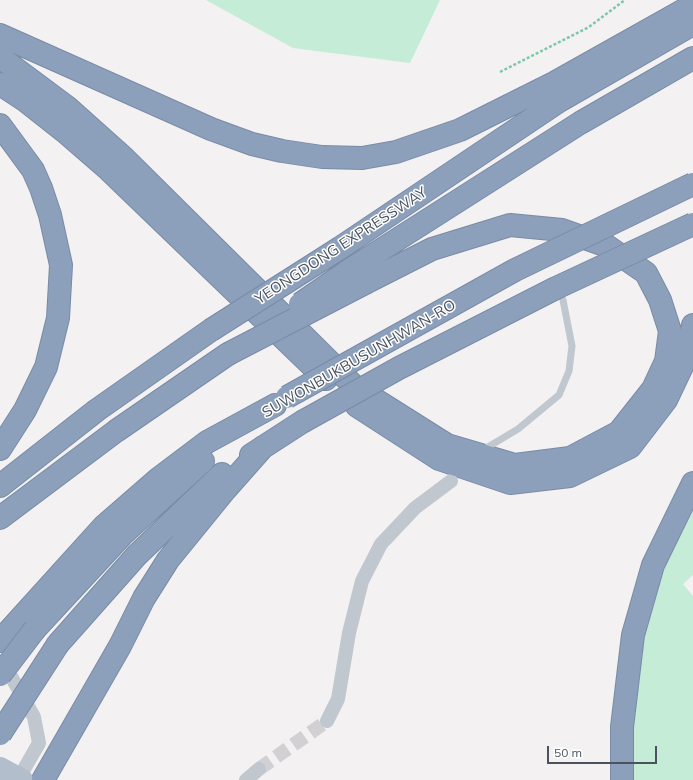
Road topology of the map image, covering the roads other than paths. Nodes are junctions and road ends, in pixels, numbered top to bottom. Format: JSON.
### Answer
{"nodes":[{"id":1,"x":693,"y":5,"type":"edge"},
{"id":2,"x":693,"y":24,"type":"edge"},
{"id":3,"x":0,"y":34,"type":"edge"},
{"id":4,"x":0,"y":57,"type":"edge"},
{"id":5,"x":693,"y":58,"type":"edge"},
{"id":6,"x":0,"y":84,"type":"edge"},
{"id":7,"x":0,"y":125,"type":"edge"},
{"id":8,"x":693,"y":184,"type":"edge"},
{"id":9,"x":693,"y":224,"type":"edge"},
{"id":10,"x":359,"y":275,"type":"junction"},
{"id":11,"x":563,"y":300,"type":"dead end"},
{"id":12,"x":693,"y":325,"type":"edge"},
{"id":13,"x":281,"y":401,"type":"junction"},
{"id":14,"x":263,"y":447,"type":"junction"},
{"id":15,"x":488,"y":447,"type":"dead end"},
{"id":16,"x":0,"y":449,"type":"edge"},
{"id":17,"x":451,"y":481,"type":"dead end"},
{"id":18,"x":693,"y":483,"type":"edge"},
{"id":19,"x":0,"y":486,"type":"edge"},
{"id":20,"x":0,"y":518,"type":"edge"},
{"id":21,"x":0,"y":641,"type":"edge"},
{"id":22,"x":0,"y":668,"type":"edge"},
{"id":23,"x":0,"y":675,"type":"edge"},
{"id":24,"x":327,"y":721,"type":"tunnel mouth"},
{"id":25,"x":0,"y":734,"type":"edge"},
{"id":26,"x":0,"y":768,"type":"edge"},
{"id":27,"x":259,"y":769,"type":"tunnel mouth"},
{"id":28,"x":21,"y":779,"type":"edge"},
{"id":29,"x":43,"y":780,"type":"edge"},
{"id":30,"x":246,"y":780,"type":"edge"},
{"id":31,"x":622,"y":780,"type":"edge"}],
"edges":[{"from":1,"to":3,"type":"highway"},
{"from":2,"to":19,"type":"highway","name":"YEONGDONG EXPRESSWAY","bridge":true},
{"from":4,"to":10,"type":"highway"},
{"from":5,"to":10,"type":"highway","name":"YEONGDONG EXPRESSWAY"},
{"from":6,"to":12,"type":"highway"},
{"from":7,"to":16,"type":"highway"},
{"from":8,"to":13,"type":"highway","name":"SUWONBUKBUSUNHWAN-RO","bridge":true},
{"from":9,"to":14,"type":"highway","name":"SUWONBUKBUSUNHWAN-RO","bridge":true},
{"from":10,"to":20,"type":"highway","name":"YEONGDONG EXPRESSWAY","bridge":true},
{"from":11,"to":15,"type":"lane"},
{"from":13,"to":21,"type":"highway"},
{"from":13,"to":23,"type":"highway","name":"SUWONBUKBUSUNHWAN-RO","bridge":true},
{"from":14,"to":25,"type":"highway","name":"SUWONBUKBUSUNHWAN-RO","bridge":true},
{"from":14,"to":29,"type":"highway"},
{"from":17,"to":24,"type":"street"},
{"from":18,"to":31,"type":"highway"},
{"from":22,"to":28,"type":"street"},
{"from":26,"to":28,"type":"main road"},
{"from":27,"to":30,"type":"street"}]}
